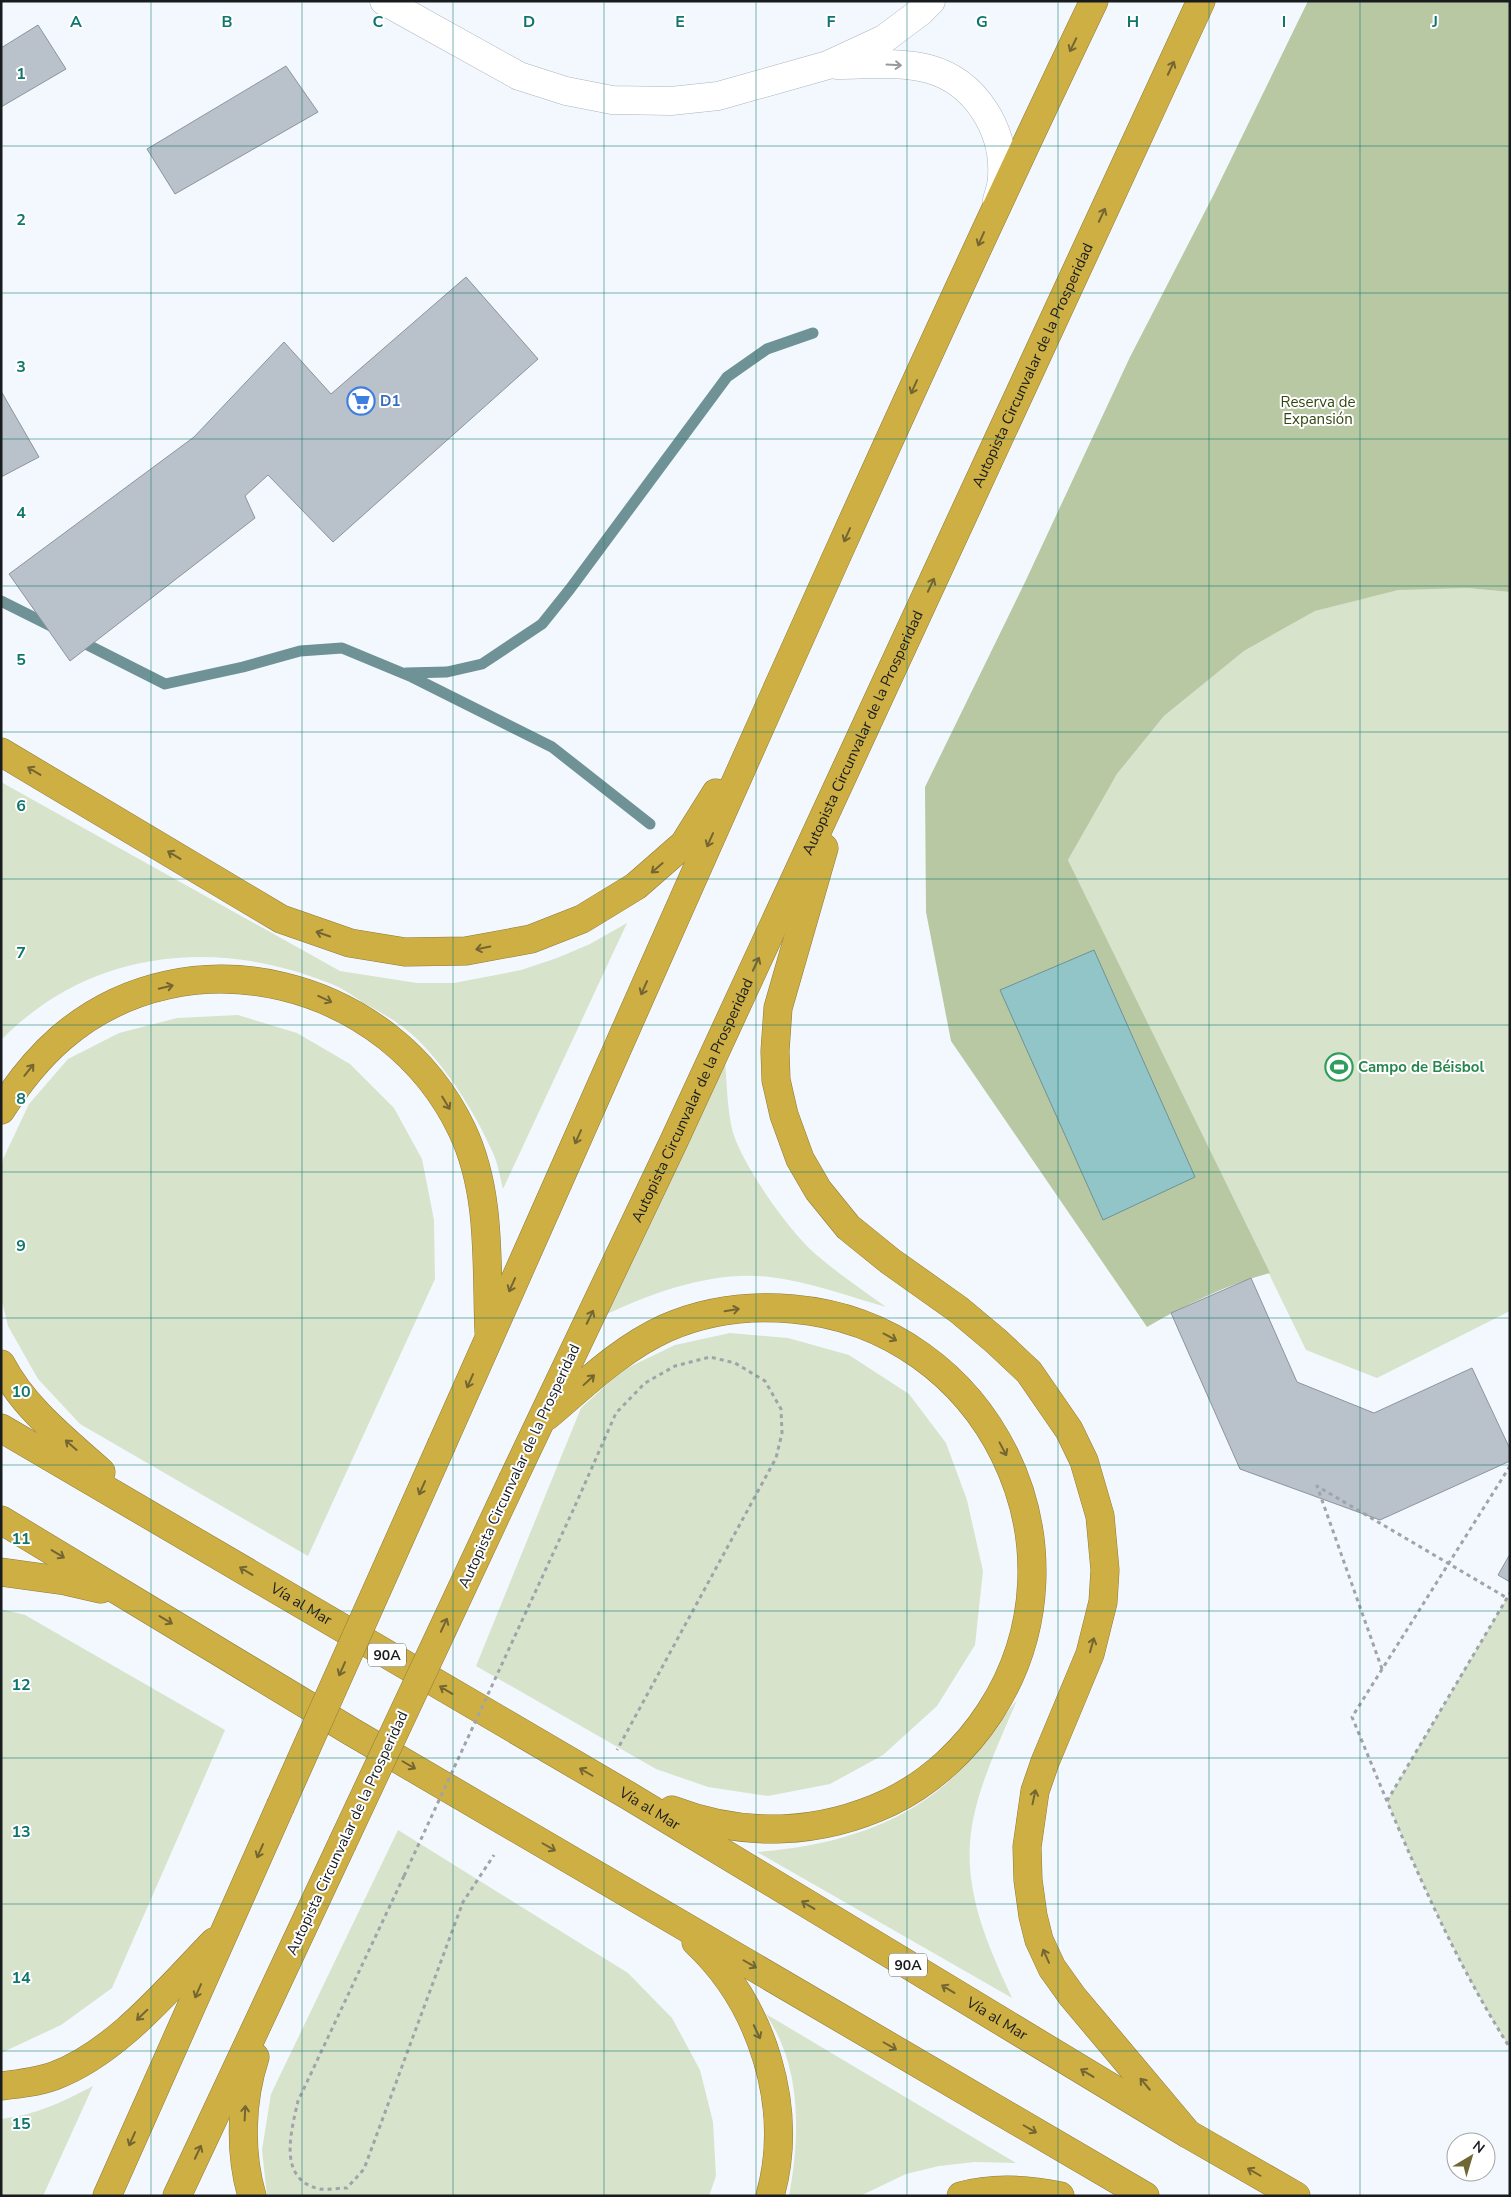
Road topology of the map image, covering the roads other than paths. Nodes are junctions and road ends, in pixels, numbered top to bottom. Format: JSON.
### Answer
{"nodes":[{"id":1,"x":384,"y":1,"type":"edge"},
{"id":2,"x":931,"y":1,"type":"edge"},
{"id":3,"x":1094,"y":1,"type":"edge"},
{"id":4,"x":1201,"y":1,"type":"edge"},
{"id":5,"x":828,"y":65,"type":"junction"},
{"id":6,"x":993,"y":212,"type":"junction"},
{"id":7,"x":766,"y":715,"type":"junction"},
{"id":8,"x":1,"y":752,"type":"edge"},
{"id":9,"x":844,"y":772,"type":"junction"},
{"id":10,"x":1,"y":1110,"type":"edge"},
{"id":11,"x":490,"y":1337,"type":"junction"},
{"id":12,"x":1,"y":1364,"type":"edge"},
{"id":13,"x":539,"y":1424,"type":"junction"},
{"id":14,"x":1,"y":1428,"type":"edge"},
{"id":15,"x":147,"y":1512,"type":"junction"},
{"id":16,"x":1,"y":1520,"type":"edge"},
{"id":17,"x":1,"y":1572,"type":"edge"},
{"id":18,"x":124,"y":1594,"type":"junction"},
{"id":19,"x":629,"y":1796,"type":"junction"},
{"id":20,"x":648,"y":1904,"type":"junction"},
{"id":21,"x":225,"y":1930,"type":"junction"},
{"id":22,"x":282,"y":1972,"type":"junction"},
{"id":23,"x":1,"y":2086,"type":"edge"},
{"id":24,"x":1188,"y":2134,"type":"junction"},
{"id":25,"x":107,"y":2196,"type":"edge"},
{"id":26,"x":177,"y":2196,"type":"edge"},
{"id":27,"x":252,"y":2196,"type":"edge"},
{"id":28,"x":770,"y":2196,"type":"edge"},
{"id":29,"x":961,"y":2196,"type":"edge"},
{"id":30,"x":1060,"y":2196,"type":"edge"},
{"id":31,"x":1145,"y":2196,"type":"edge"},
{"id":32,"x":1296,"y":2196,"type":"edge"}],
"edges":[{"from":1,"to":5,"type":"street"},
{"from":2,"to":5,"type":"street"},
{"from":3,"to":6,"type":"highway","one_way":true},
{"from":9,"to":4,"type":"highway","name":"Autopista Circunvalar de la Prosperidad","one_way":true},
{"from":5,"to":6,"type":"street","one_way":true},
{"from":6,"to":7,"type":"highway","one_way":true},
{"from":7,"to":8,"type":"highway","one_way":true},
{"from":7,"to":11,"type":"highway","one_way":true},
{"from":13,"to":9,"type":"highway","name":"Autopista Circunvalar de la Prosperidad","one_way":true},
{"from":24,"to":9,"type":"highway","one_way":true},
{"from":10,"to":11,"type":"highway","one_way":true},
{"from":11,"to":21,"type":"highway","one_way":true,"bridge":true},
{"from":15,"to":12,"type":"highway","one_way":true},
{"from":13,"to":19,"type":"highway","one_way":true},
{"from":22,"to":13,"type":"highway","name":"Autopista Circunvalar de la Prosperidad","one_way":true,"bridge":true},
{"from":14,"to":15,"type":"highway","name":"Vía al Mar","number":"90A"},
{"from":19,"to":15,"type":"highway","name":"Vía al Mar","number":"90A","one_way":true},
{"from":16,"to":18,"type":"highway","one_way":true},
{"from":17,"to":18,"type":"highway"},
{"from":18,"to":20,"type":"highway","one_way":true},
{"from":24,"to":19,"type":"highway","name":"Vía al Mar","number":"90A","one_way":true},
{"from":20,"to":28,"type":"highway","one_way":true},
{"from":20,"to":31,"type":"highway","one_way":true},
{"from":21,"to":23,"type":"highway","one_way":true},
{"from":21,"to":25,"type":"highway","one_way":true},
{"from":26,"to":22,"type":"highway","name":"Autopista Circunvalar de la Prosperidad","one_way":true},
{"from":27,"to":22,"type":"highway","one_way":true},
{"from":32,"to":24,"type":"highway","name":"Vía al Mar","number":"90A","one_way":true},
{"from":29,"to":30,"type":"highway"}]}
